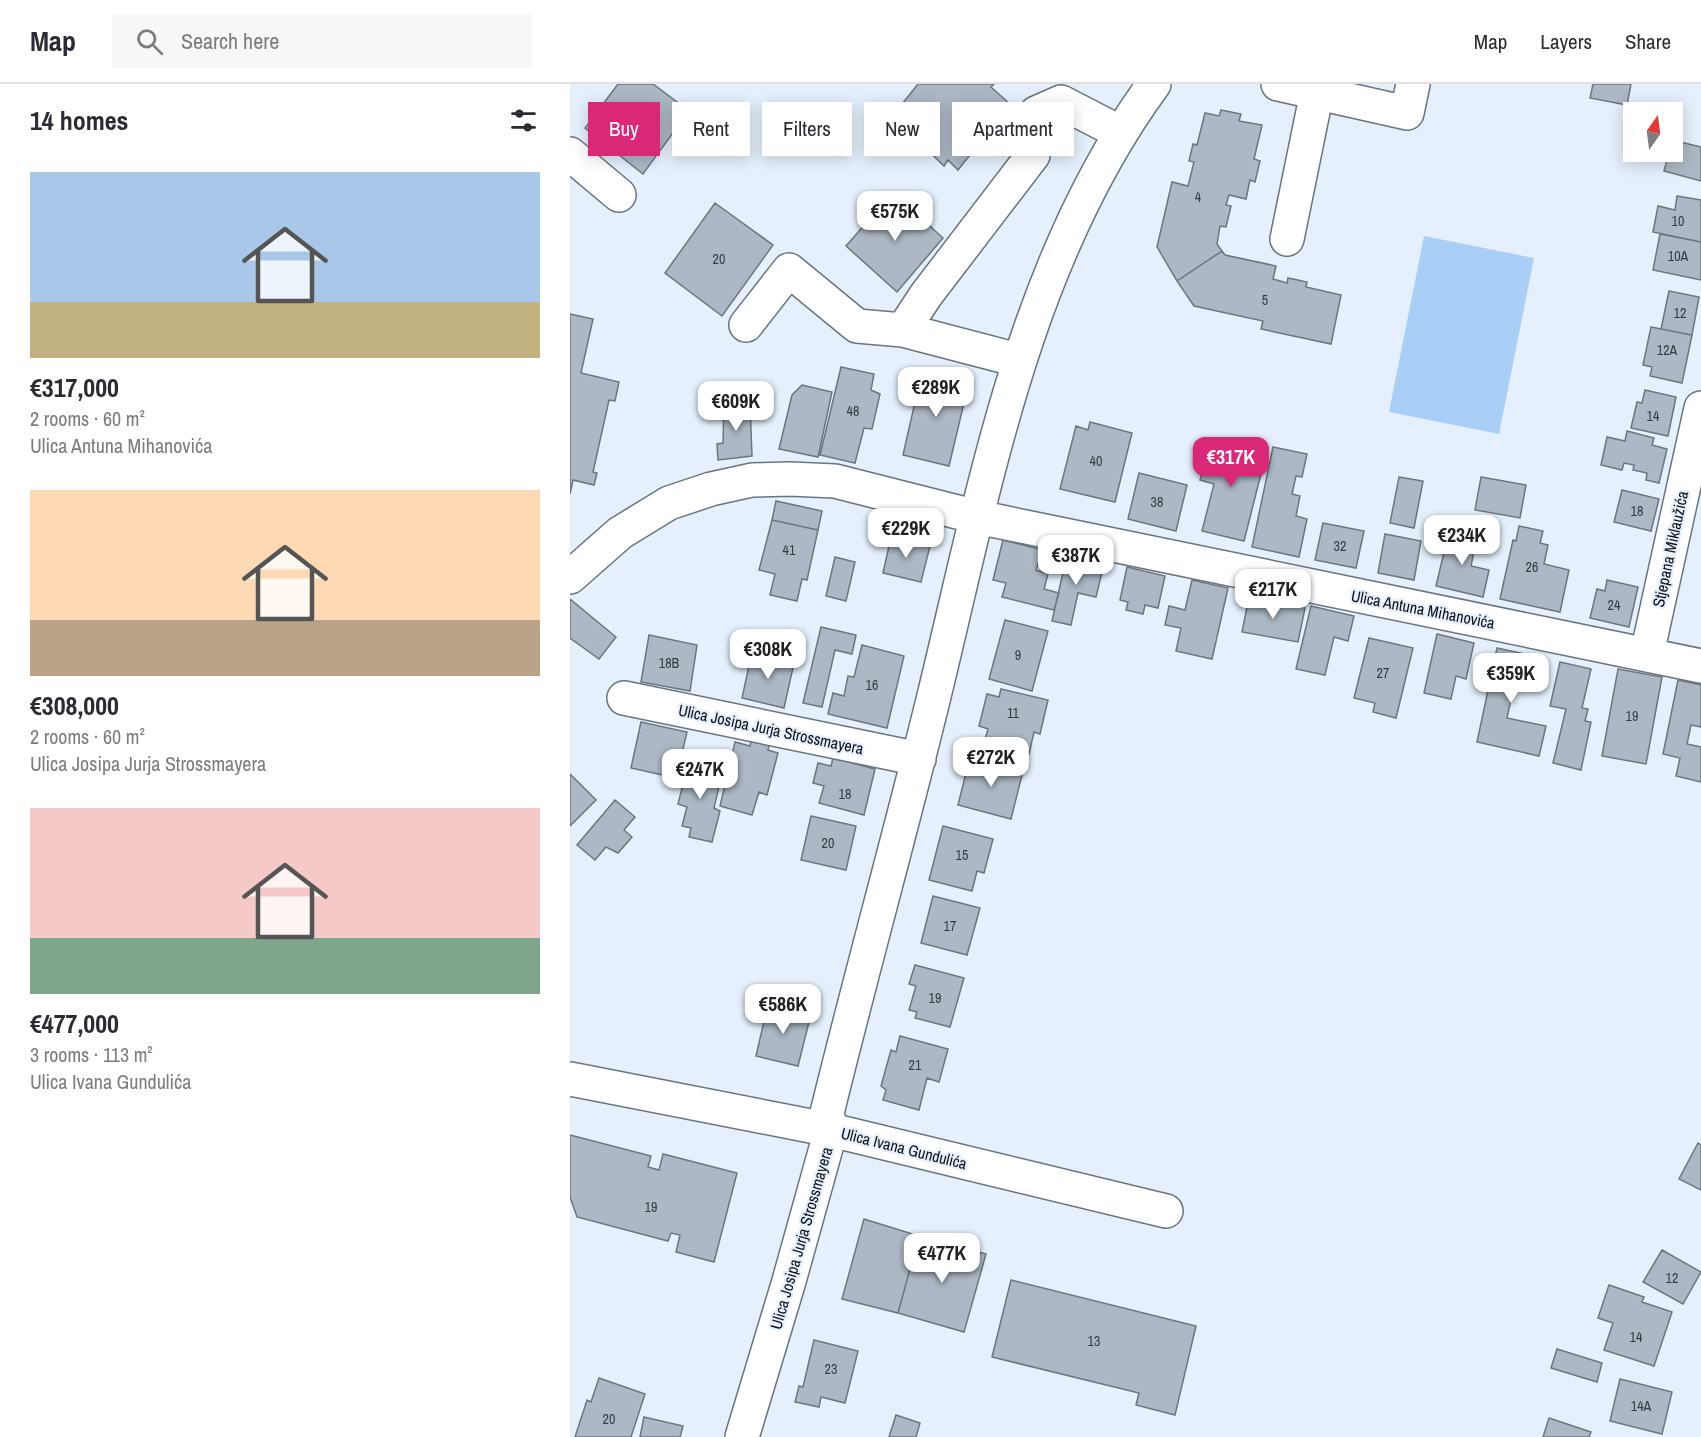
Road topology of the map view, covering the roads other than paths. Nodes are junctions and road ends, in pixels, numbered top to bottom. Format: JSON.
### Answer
{"nodes":[{"id":1,"x":1154,"y":84,"type":"edge"},
{"id":2,"x":1278,"y":84,"type":"edge"},
{"id":3,"x":1413,"y":84,"type":"edge"},
{"id":4,"x":1317,"y":92,"type":"junction"},
{"id":5,"x":1058,"y":93,"type":"edge"},
{"id":6,"x":1119,"y":132,"type":"junction"},
{"id":7,"x":570,"y":154,"type":"edge"},
{"id":8,"x":620,"y":195,"type":"dead end"},
{"id":9,"x":1287,"y":239,"type":"dead end"},
{"id":10,"x":746,"y":325,"type":"dead end"},
{"id":11,"x":903,"y":330,"type":"junction"},
{"id":12,"x":1018,"y":360,"type":"junction"},
{"id":13,"x":1701,"y":408,"type":"edge"},
{"id":14,"x":977,"y":517,"type":"junction"},
{"id":15,"x":570,"y":577,"type":"edge"},
{"id":16,"x":1647,"y":654,"type":"junction"},
{"id":17,"x":1701,"y":666,"type":"edge"},
{"id":18,"x":624,"y":698,"type":"dead end"},
{"id":19,"x":918,"y":759,"type":"junction"},
{"id":20,"x":570,"y":1079,"type":"edge"},
{"id":21,"x":831,"y":1130,"type":"junction"},
{"id":22,"x":1166,"y":1211,"type":"dead end"},
{"id":23,"x":742,"y":1437,"type":"edge"}],
"edges":[{"from":1,"to":6,"type":"street","name":"Ulica Josipa Jurja Strossmayera"},
{"from":2,"to":4,"type":"street"},
{"from":3,"to":4,"type":"street"},
{"from":4,"to":9,"type":"street"},
{"from":5,"to":6,"type":"street"},
{"from":5,"to":11,"type":"street"},
{"from":6,"to":12,"type":"street","name":"Ulica Josipa Jurja Strossmayera"},
{"from":7,"to":8,"type":"street"},
{"from":10,"to":11,"type":"street"},
{"from":11,"to":12,"type":"street"},
{"from":12,"to":14,"type":"street","name":"Ulica Josipa Jurja Strossmayera"},
{"from":13,"to":16,"type":"street","name":"Stjepana Miklaužića"},
{"from":14,"to":15,"type":"street","name":"Ulica Antuna Mihanovića"},
{"from":14,"to":16,"type":"street","name":"Ulica Antuna Mihanovića"},
{"from":14,"to":19,"type":"street","name":"Ulica Josipa Jurja Strossmayera"},
{"from":16,"to":17,"type":"street","name":"Ulica Antuna Mihanovića"},
{"from":18,"to":19,"type":"street","name":"Ulica Josipa Jurja Strossmayera"},
{"from":19,"to":21,"type":"street","name":"Ulica Josipa Jurja Strossmayera"},
{"from":20,"to":21,"type":"street","name":"Ulica Ivana Gundulića"},
{"from":21,"to":22,"type":"street","name":"Ulica Ivana Gundulića"},
{"from":21,"to":23,"type":"street","name":"Ulica Josipa Jurja Strossmayera"}]}
